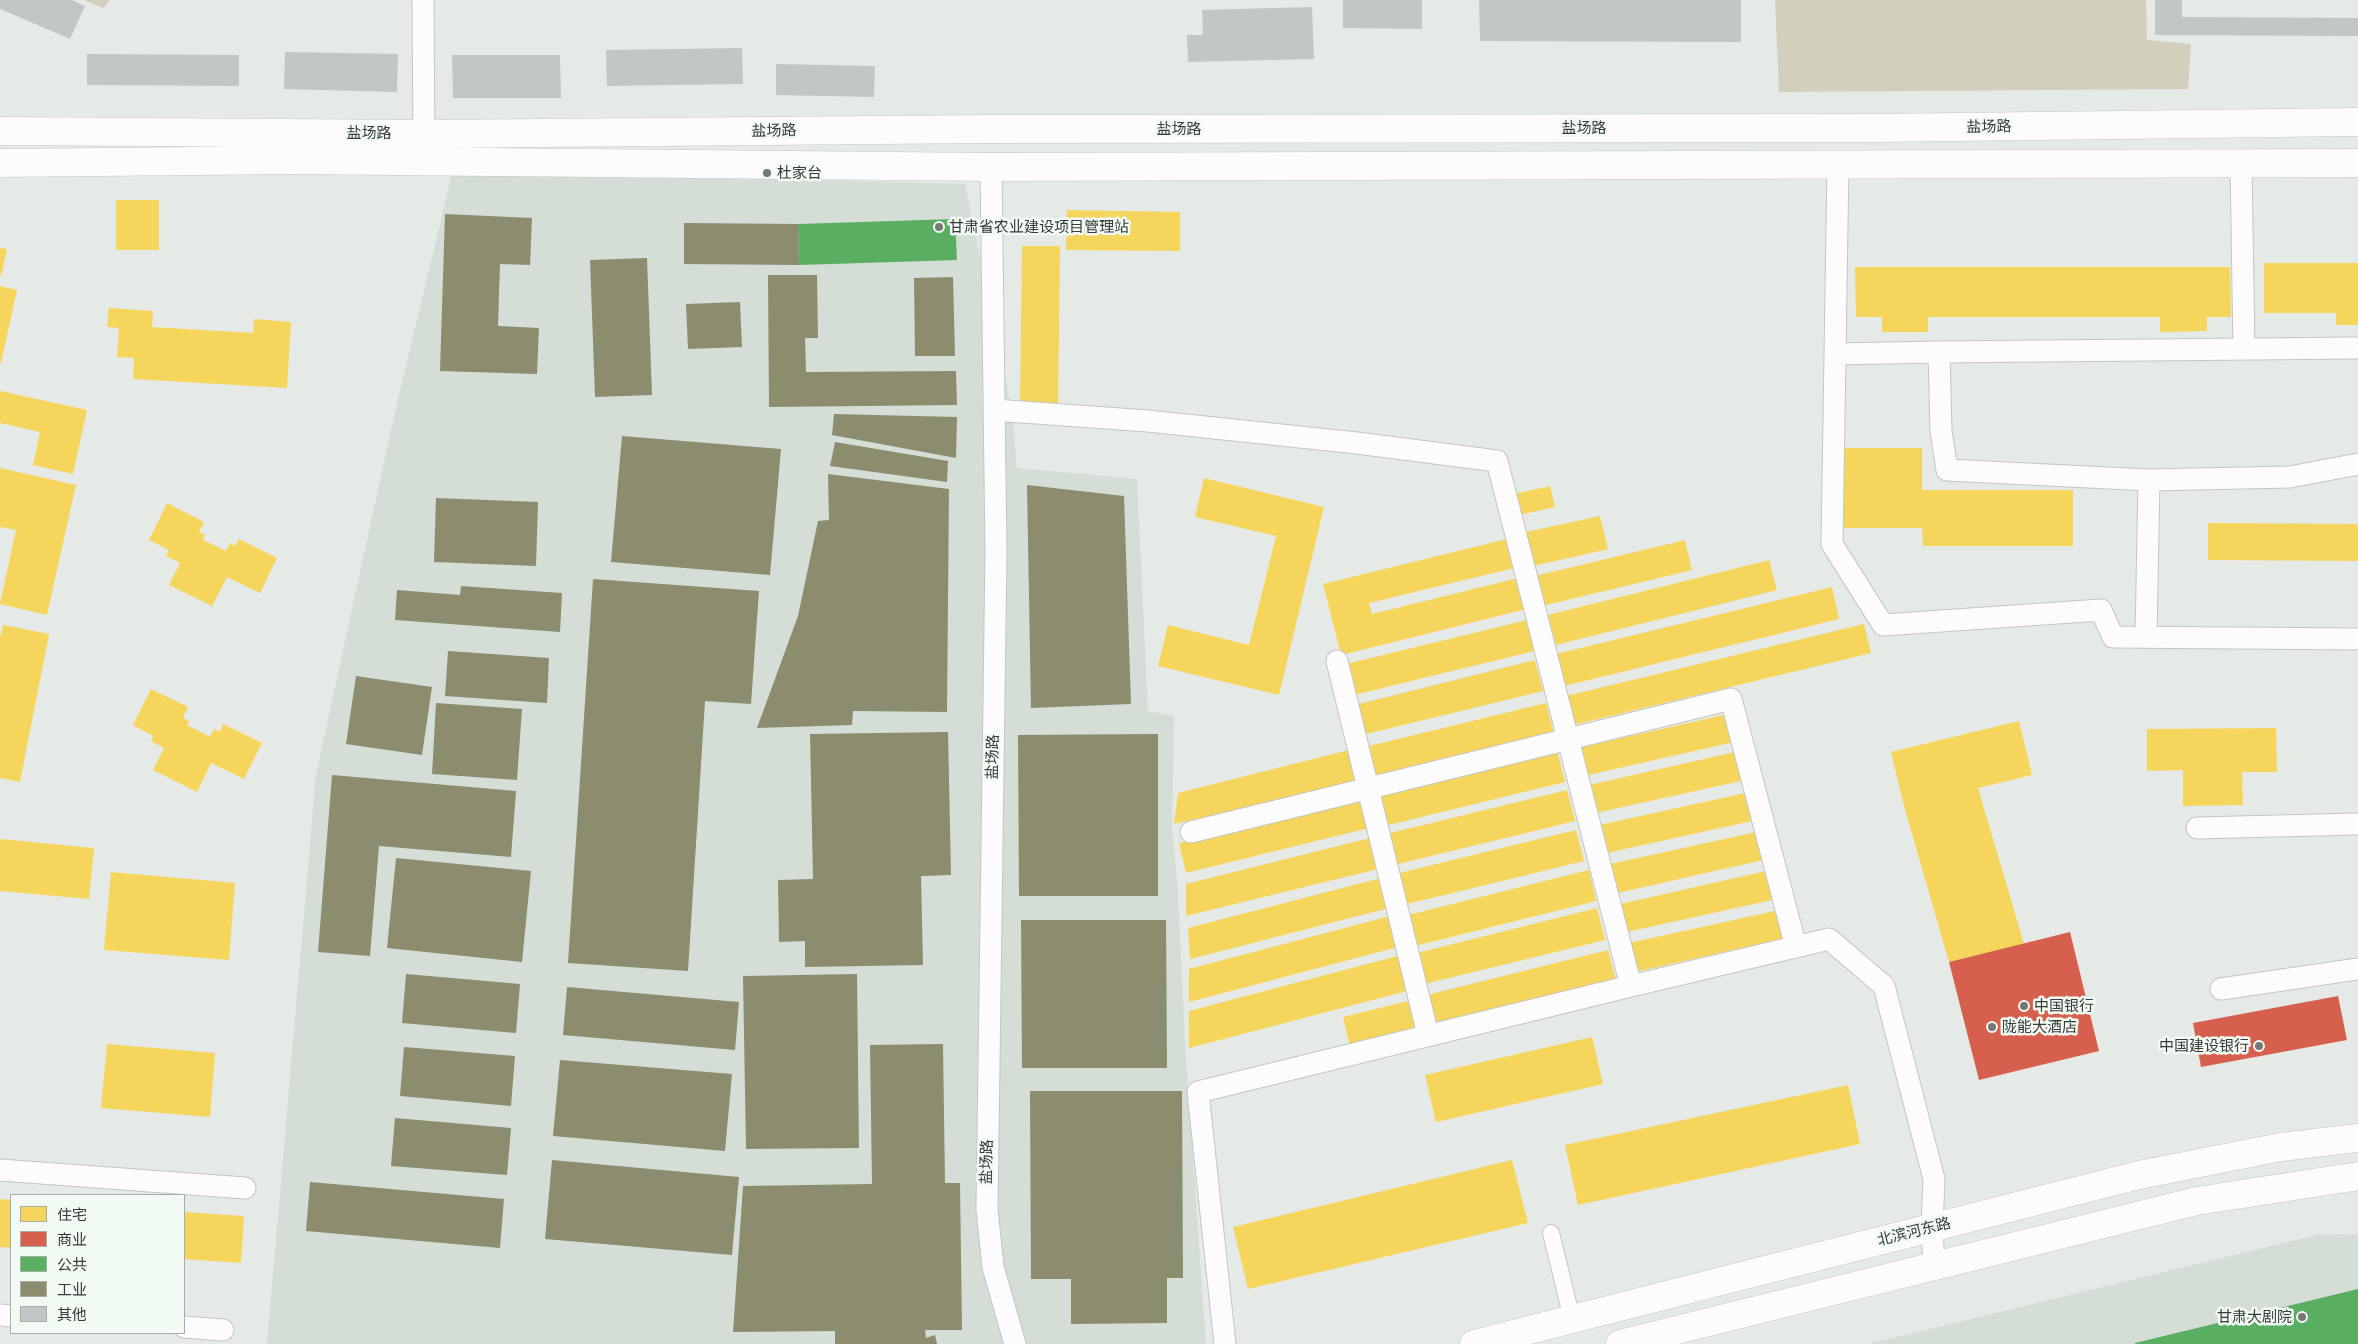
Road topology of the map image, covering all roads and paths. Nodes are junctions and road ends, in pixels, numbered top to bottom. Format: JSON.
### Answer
{"nodes":[{"id":1,"x":423,"y":0,"type":"edge"},
{"id":2,"x":2358,"y":122,"type":"edge"},
{"id":3,"x":0,"y":131,"type":"edge"},
{"id":4,"x":424,"y":134,"type":"junction"},
{"id":5,"x":424,"y":161,"type":"junction"},
{"id":6,"x":0,"y":163,"type":"edge"},
{"id":7,"x":2241,"y":163,"type":"junction"},
{"id":8,"x":2358,"y":163,"type":"edge"},
{"id":9,"x":1838,"y":164,"type":"junction"},
{"id":10,"x":991,"y":167,"type":"junction"},
{"id":11,"x":2358,"y":348,"type":"edge"},
{"id":12,"x":2244,"y":349,"type":"junction"},
{"id":13,"x":1939,"y":352,"type":"junction"},
{"id":14,"x":1834,"y":354,"type":"junction"},
{"id":15,"x":994,"y":410,"type":"junction"},
{"id":16,"x":2358,"y":464,"type":"edge"},
{"id":17,"x":2149,"y":480,"type":"junction"},
{"id":18,"x":2146,"y":638,"type":"junction"},
{"id":19,"x":2358,"y":638,"type":"edge"},
{"id":20,"x":1337,"y":661,"type":"dead end"},
{"id":21,"x":1568,"y":739,"type":"junction"},
{"id":22,"x":1368,"y":788,"type":"junction"},
{"id":23,"x":2358,"y":824,"type":"edge"},
{"id":24,"x":2197,"y":828,"type":"dead end"},
{"id":25,"x":1191,"y":832,"type":"dead end"},
{"id":26,"x":1796,"y":947,"type":"junction"},
{"id":27,"x":2358,"y":969,"type":"edge"},
{"id":28,"x":1631,"y":986,"type":"junction"},
{"id":29,"x":2221,"y":989,"type":"dead end"},
{"id":30,"x":1428,"y":1035,"type":"junction"},
{"id":31,"x":2358,"y":1138,"type":"edge"},
{"id":32,"x":0,"y":1170,"type":"edge"},
{"id":33,"x":2358,"y":1176,"type":"edge"},
{"id":34,"x":245,"y":1188,"type":"dead end"},
{"id":35,"x":1932,"y":1227,"type":"junction"},
{"id":36,"x":1551,"y":1233,"type":"dead end"},
{"id":37,"x":1934,"y":1266,"type":"junction"},
{"id":38,"x":1572,"y":1319,"type":"junction"},
{"id":39,"x":185,"y":1327,"type":"edge"},
{"id":40,"x":223,"y":1330,"type":"dead end"},
{"id":41,"x":1015,"y":1344,"type":"edge"},
{"id":42,"x":1225,"y":1344,"type":"edge"},
{"id":43,"x":1474,"y":1344,"type":"edge"},
{"id":44,"x":1620,"y":1344,"type":"edge"}],
"edges":[{"from":1,"to":4,"type":"street"},
{"from":2,"to":4,"type":"main road","name":"盐场路"},
{"from":3,"to":4,"type":"main road","name":"盐场路"},
{"from":4,"to":5,"type":"street"},
{"from":5,"to":6,"type":"main road","name":"盐场路"},
{"from":5,"to":10,"type":"main road","name":"盐场路"},
{"from":7,"to":8,"type":"main road","name":"盐场路"},
{"from":7,"to":9,"type":"main road","name":"盐场路"},
{"from":7,"to":12,"type":"street"},
{"from":9,"to":10,"type":"main road","name":"盐场路"},
{"from":9,"to":14,"type":"street"},
{"from":10,"to":15,"type":"street","name":"盐场路"},
{"from":11,"to":12,"type":"street"},
{"from":12,"to":13,"type":"street"},
{"from":13,"to":14,"type":"street"},
{"from":13,"to":17,"type":"street"},
{"from":14,"to":18,"type":"street"},
{"from":15,"to":21,"type":"street"},
{"from":15,"to":41,"type":"street","name":"盐场路"},
{"from":16,"to":17,"type":"street"},
{"from":17,"to":18,"type":"street"},
{"from":18,"to":19,"type":"street"},
{"from":20,"to":22,"type":"street"},
{"from":21,"to":22,"type":"street"},
{"from":21,"to":26,"type":"street"},
{"from":21,"to":28,"type":"street"},
{"from":22,"to":25,"type":"street"},
{"from":22,"to":30,"type":"street"},
{"from":23,"to":24,"type":"street"},
{"from":26,"to":28,"type":"street"},
{"from":26,"to":35,"type":"street"},
{"from":27,"to":29,"type":"street"},
{"from":28,"to":30,"type":"street"},
{"from":30,"to":42,"type":"street"},
{"from":31,"to":35,"type":"main road","name":"北滨河东路"},
{"from":32,"to":34,"type":"street"},
{"from":33,"to":37,"type":"main road"},
{"from":35,"to":37,"type":"street"},
{"from":35,"to":38,"type":"main road","name":"北滨河东路"},
{"from":36,"to":38,"type":"street"},
{"from":37,"to":44,"type":"main road"},
{"from":38,"to":43,"type":"main road","name":"北滨河东路"},
{"from":39,"to":40,"type":"street"}]}
